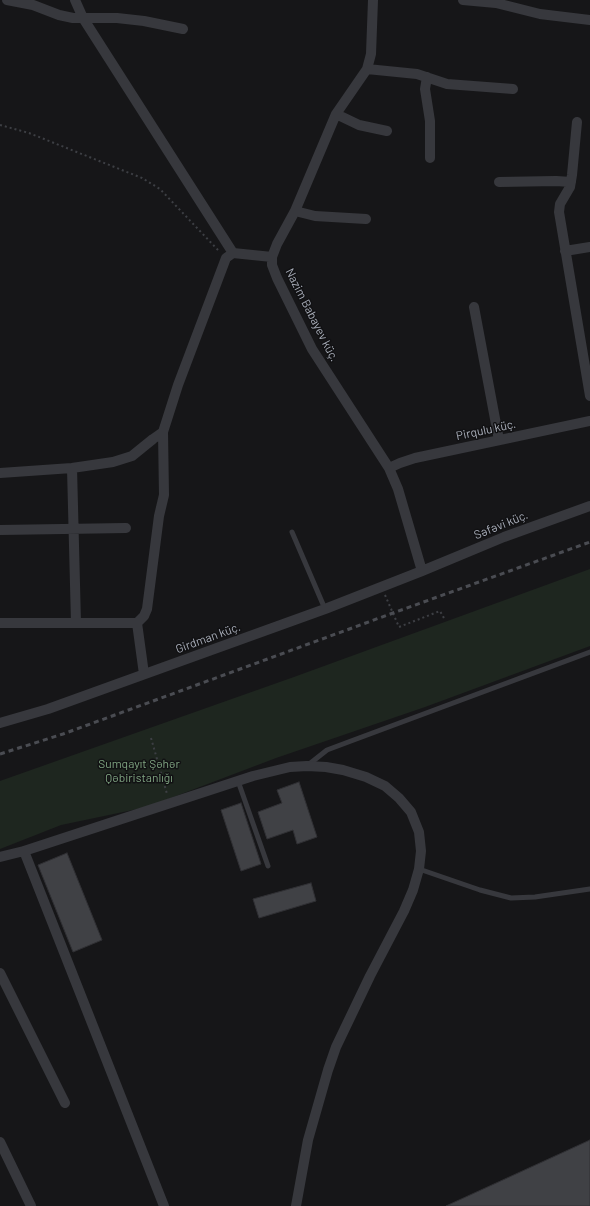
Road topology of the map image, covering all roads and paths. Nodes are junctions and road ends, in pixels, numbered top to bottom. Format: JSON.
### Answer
{"nodes":[{"id":1,"x":7,"y":0,"type":"edge"},
{"id":2,"x":75,"y":0,"type":"edge"},
{"id":3,"x":373,"y":0,"type":"edge"},
{"id":4,"x":378,"y":0,"type":"edge"},
{"id":5,"x":463,"y":0,"type":"edge"},
{"id":6,"x":83,"y":18,"type":"junction"},
{"id":7,"x":590,"y":20,"type":"edge"},
{"id":8,"x":183,"y":29,"type":"dead end"},
{"id":9,"x":367,"y":69,"type":"junction"},
{"id":10,"x":427,"y":78,"type":"junction"},
{"id":11,"x":513,"y":89,"type":"dead end"},
{"id":12,"x":336,"y":114,"type":"junction"},
{"id":13,"x":577,"y":122,"type":"dead end"},
{"id":14,"x":0,"y":125,"type":"edge"},
{"id":15,"x":387,"y":131,"type":"dead end"},
{"id":16,"x":430,"y":158,"type":"dead end"},
{"id":17,"x":499,"y":182,"type":"dead end"},
{"id":18,"x":571,"y":182,"type":"junction"},
{"id":19,"x":295,"y":211,"type":"junction"},
{"id":20,"x":366,"y":219,"type":"dead end"},
{"id":21,"x":590,"y":247,"type":"edge"},
{"id":22,"x":565,"y":251,"type":"junction"},
{"id":23,"x":229,"y":256,"type":"junction"},
{"id":24,"x":272,"y":257,"type":"junction"},
{"id":25,"x":474,"y":307,"type":"dead end"},
{"id":26,"x":590,"y":396,"type":"edge"},
{"id":27,"x":590,"y":421,"type":"edge"},
{"id":28,"x":163,"y":432,"type":"junction"},
{"id":29,"x":499,"y":440,"type":"junction"},
{"id":30,"x":72,"y":468,"type":"junction"},
{"id":31,"x":389,"y":468,"type":"junction"},
{"id":32,"x":0,"y":473,"type":"edge"},
{"id":33,"x":590,"y":506,"type":"edge"},
{"id":34,"x":126,"y":528,"type":"dead end"},
{"id":35,"x":74,"y":529,"type":"junction"},
{"id":36,"x":0,"y":530,"type":"edge"},
{"id":37,"x":292,"y":532,"type":"dead end"},
{"id":38,"x":422,"y":571,"type":"junction"},
{"id":39,"x":381,"y":587,"type":"junction"},
{"id":40,"x":325,"y":609,"type":"junction"},
{"id":41,"x":445,"y":620,"type":"dead end"},
{"id":42,"x":76,"y":622,"type":"junction"},
{"id":43,"x":0,"y":623,"type":"edge"},
{"id":44,"x":137,"y":623,"type":"junction"},
{"id":45,"x":590,"y":652,"type":"edge"},
{"id":46,"x":144,"y":674,"type":"junction"},
{"id":47,"x":0,"y":723,"type":"edge"},
{"id":48,"x":151,"y":738,"type":"dead end"},
{"id":49,"x":307,"y":766,"type":"junction"},
{"id":50,"x":238,"y":781,"type":"junction"},
{"id":51,"x":170,"y":803,"type":"junction"},
{"id":52,"x":24,"y":851,"type":"junction"},
{"id":53,"x":0,"y":857,"type":"edge"},
{"id":54,"x":268,"y":866,"type":"dead end"},
{"id":55,"x":419,"y":869,"type":"junction"},
{"id":56,"x":590,"y":889,"type":"edge"},
{"id":57,"x":0,"y":972,"type":"edge"},
{"id":58,"x":65,"y":1103,"type":"dead end"},
{"id":59,"x":0,"y":1142,"type":"edge"},
{"id":60,"x":31,"y":1206,"type":"edge"},
{"id":61,"x":164,"y":1206,"type":"edge"},
{"id":62,"x":296,"y":1206,"type":"edge"}],
"edges":[{"from":1,"to":6,"type":"street"},
{"from":2,"to":6,"type":"street"},
{"from":3,"to":4,"type":"street"},
{"from":3,"to":9,"type":"street"},
{"from":5,"to":7,"type":"street"},
{"from":6,"to":8,"type":"street"},
{"from":6,"to":23,"type":"street"},
{"from":9,"to":10,"type":"street"},
{"from":9,"to":12,"type":"street"},
{"from":10,"to":11,"type":"street"},
{"from":10,"to":16,"type":"street"},
{"from":12,"to":15,"type":"street"},
{"from":12,"to":19,"type":"street"},
{"from":13,"to":18,"type":"street"},
{"from":14,"to":23,"type":"path"},
{"from":17,"to":18,"type":"street"},
{"from":18,"to":22,"type":"street"},
{"from":19,"to":20,"type":"street"},
{"from":19,"to":24,"type":"street"},
{"from":21,"to":22,"type":"street"},
{"from":22,"to":26,"type":"street"},
{"from":23,"to":24,"type":"street"},
{"from":23,"to":28,"type":"street"},
{"from":24,"to":31,"type":"street","name":"Nazim Babayev küç."},
{"from":25,"to":29,"type":"street"},
{"from":27,"to":29,"type":"street","name":"Pirqulu küç."},
{"from":28,"to":30,"type":"street"},
{"from":28,"to":44,"type":"street"},
{"from":29,"to":31,"type":"street","name":"Pirqulu küç."},
{"from":30,"to":32,"type":"street"},
{"from":30,"to":35,"type":"street"},
{"from":31,"to":38,"type":"street","name":"Nazim Babayev küç."},
{"from":33,"to":38,"type":"street","name":"Səfəvi küç."},
{"from":34,"to":35,"type":"street"},
{"from":35,"to":36,"type":"street"},
{"from":35,"to":42,"type":"street"},
{"from":37,"to":40,"type":"lane"},
{"from":38,"to":39,"type":"street","name":"Girdman küç."},
{"from":39,"to":40,"type":"street","name":"Girdman küç."},
{"from":39,"to":41,"type":"path"},
{"from":40,"to":46,"type":"street","name":"Girdman küç."},
{"from":42,"to":43,"type":"street"},
{"from":42,"to":44,"type":"street"},
{"from":44,"to":46,"type":"street"},
{"from":45,"to":49,"type":"lane"},
{"from":46,"to":47,"type":"street","name":"Girdman küç."},
{"from":48,"to":51,"type":"path"},
{"from":49,"to":50,"type":"street"},
{"from":49,"to":55,"type":"street"},
{"from":50,"to":51,"type":"street"},
{"from":50,"to":54,"type":"lane"},
{"from":51,"to":52,"type":"street"},
{"from":52,"to":53,"type":"street"},
{"from":52,"to":61,"type":"street"},
{"from":55,"to":56,"type":"lane"},
{"from":55,"to":62,"type":"street"},
{"from":57,"to":58,"type":"street"},
{"from":59,"to":60,"type":"street"}]}
